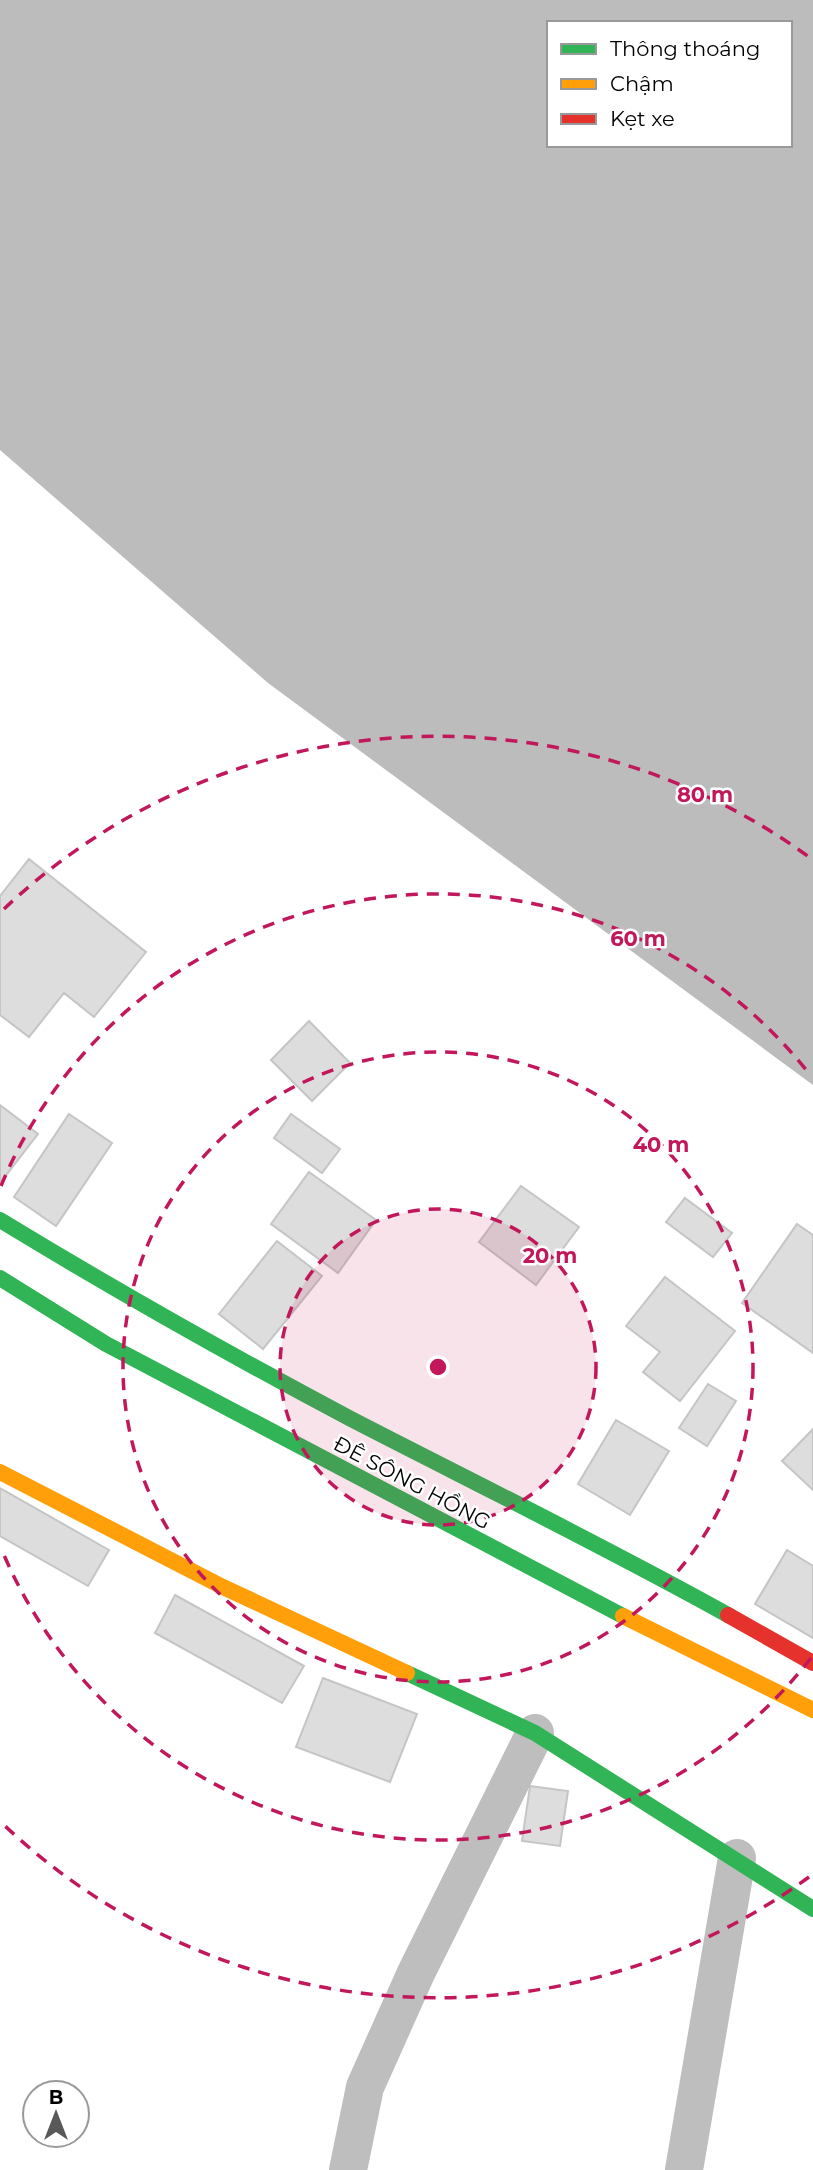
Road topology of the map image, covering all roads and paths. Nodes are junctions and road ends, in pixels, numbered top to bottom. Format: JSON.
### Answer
{"nodes":[{"id":1,"x":0,"y":1220,"type":"edge"},
{"id":2,"x":0,"y":1278,"type":"edge"},
{"id":3,"x":0,"y":1472,"type":"edge"},
{"id":4,"x":813,"y":1663,"type":"edge"},
{"id":5,"x":813,"y":1710,"type":"edge"},
{"id":6,"x":535,"y":1733,"type":"junction"},
{"id":7,"x":737,"y":1857,"type":"junction"},
{"id":8,"x":813,"y":1909,"type":"edge"},
{"id":9,"x":348,"y":2170,"type":"edge"},
{"id":10,"x":684,"y":2170,"type":"edge"}],
"edges":[{"from":1,"to":4,"type":"street"},
{"from":2,"to":5,"type":"street","name":"ĐÊ SÔNG HỒNG"},
{"from":3,"to":6,"type":"street"},
{"from":6,"to":7,"type":"street"},
{"from":6,"to":9,"type":"street"},
{"from":7,"to":8,"type":"street"},
{"from":7,"to":10,"type":"street"}]}
